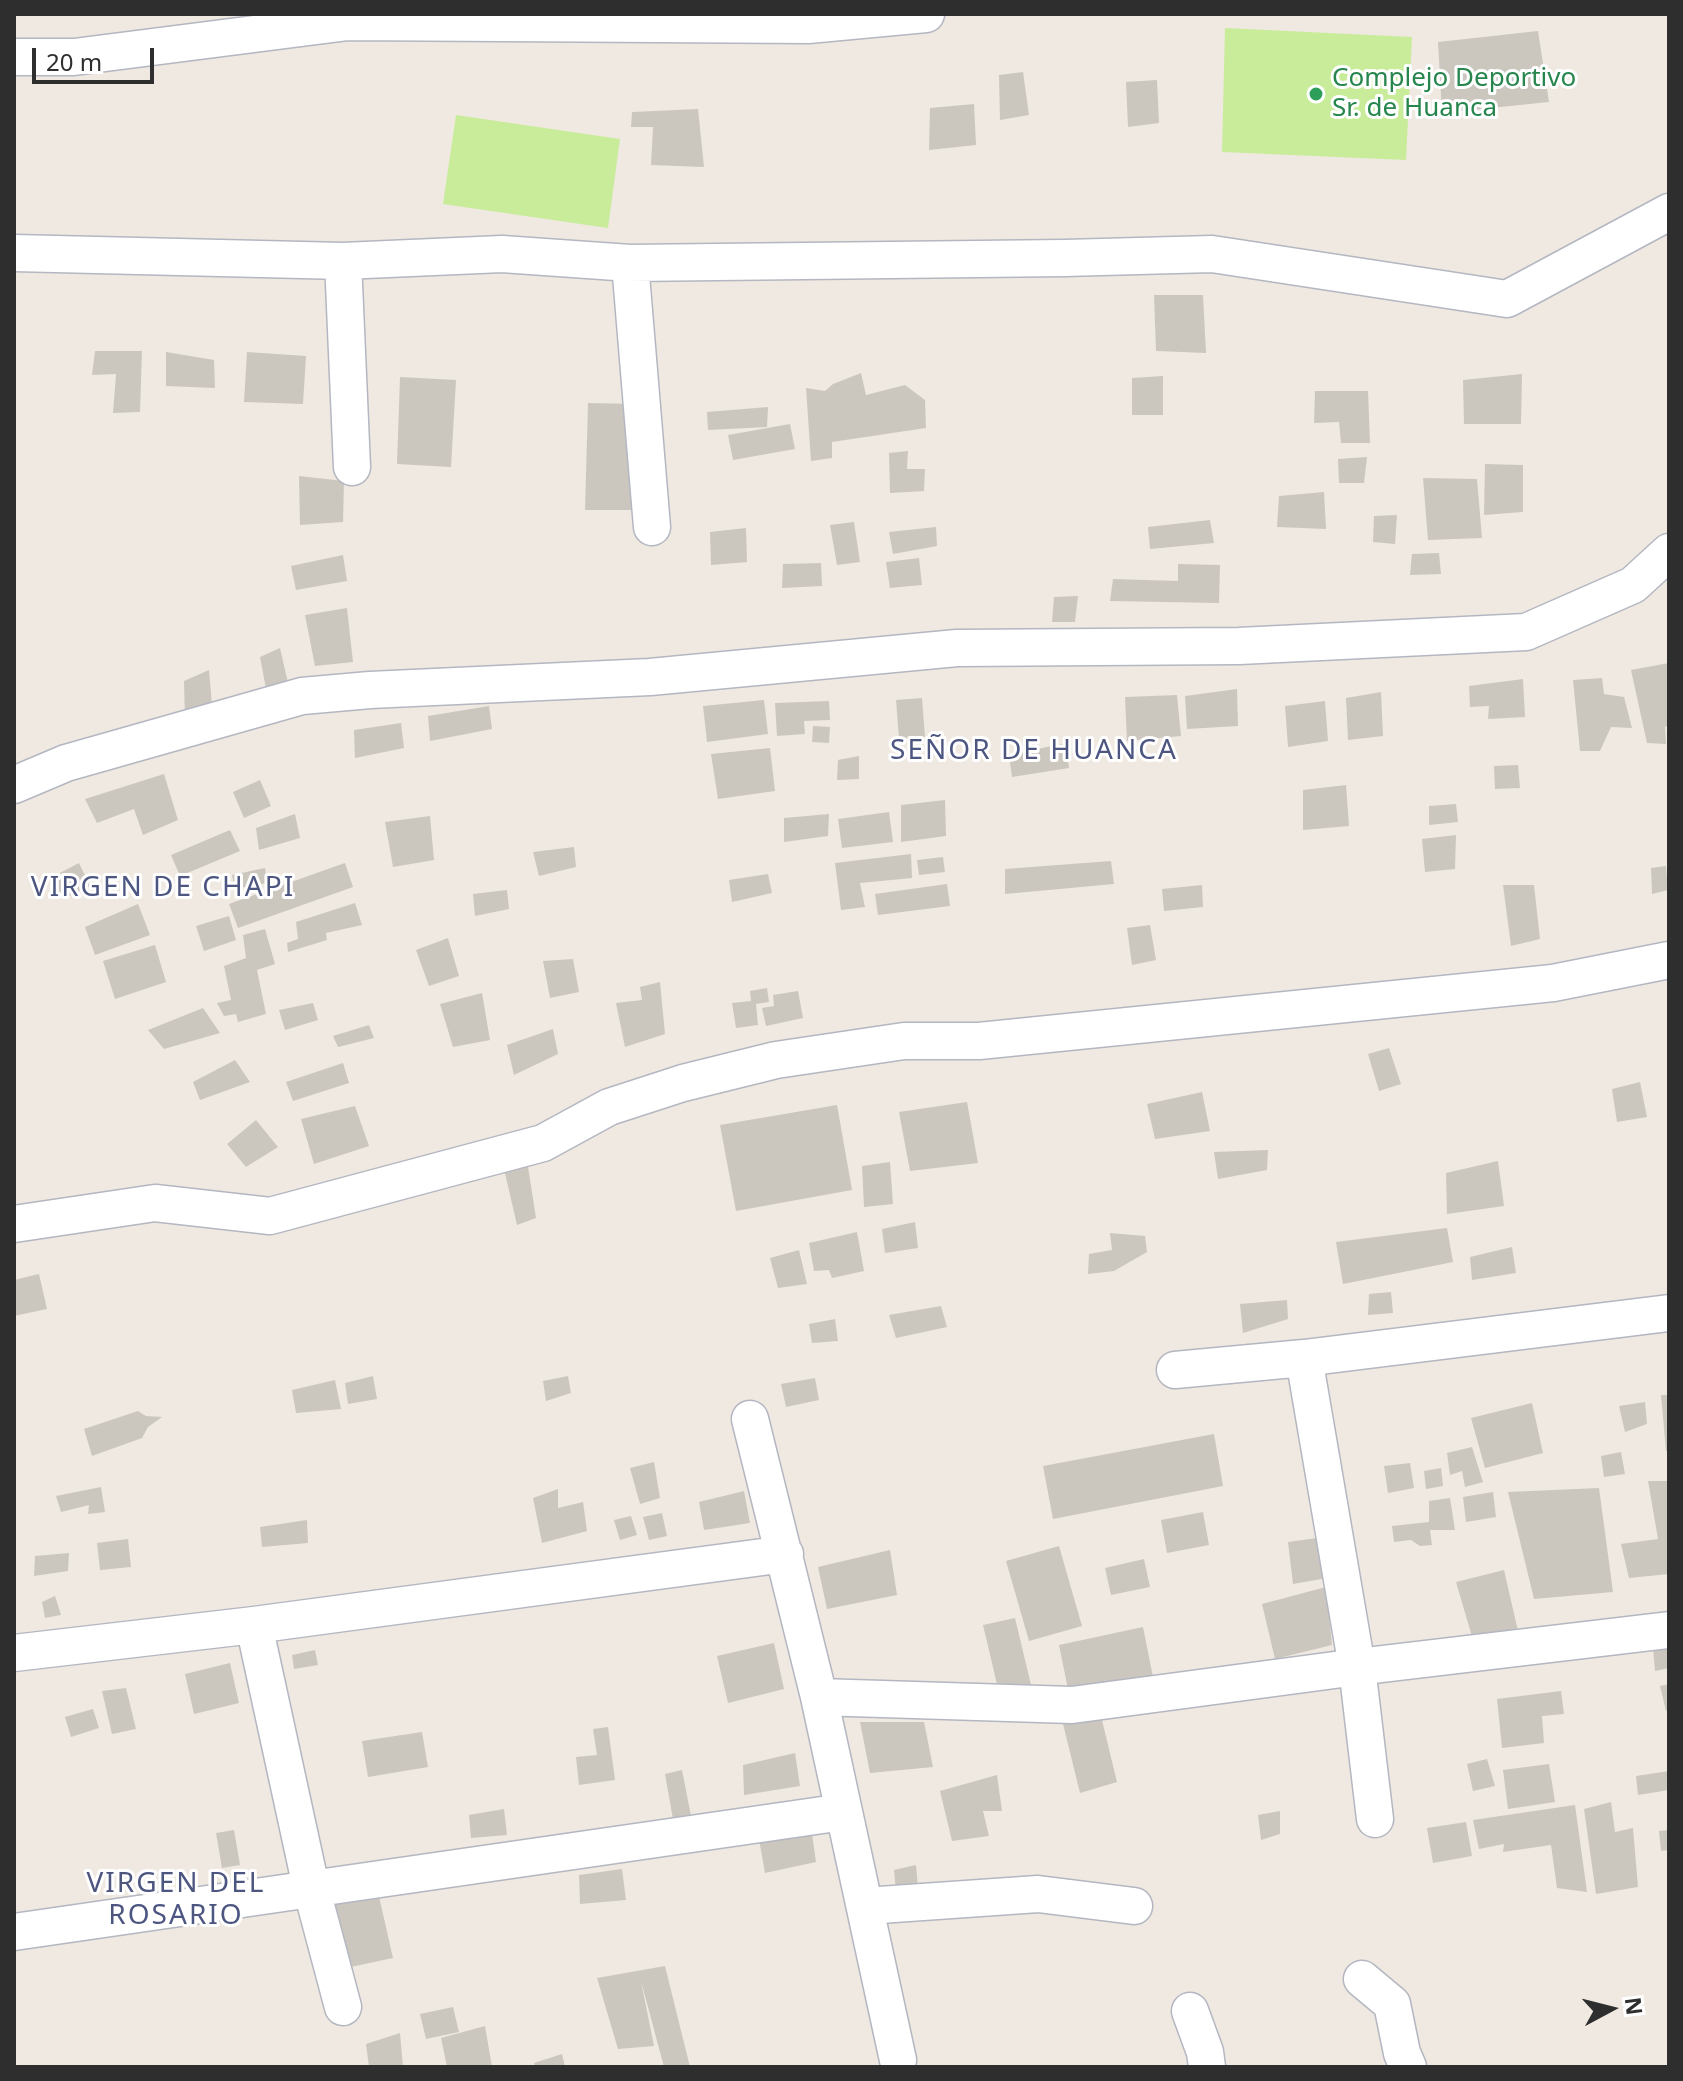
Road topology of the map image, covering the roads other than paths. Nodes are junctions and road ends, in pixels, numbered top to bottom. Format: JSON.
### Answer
{"nodes":[{"id":1,"x":926,"y":14,"type":"edge"},
{"id":2,"x":808,"y":20,"type":"edge"},
{"id":3,"x":14,"y":57,"type":"edge"},
{"id":4,"x":1669,"y":212,"type":"edge"},
{"id":5,"x":14,"y":253,"type":"edge"},
{"id":6,"x":343,"y":261,"type":"junction"},
{"id":7,"x":630,"y":263,"type":"junction"},
{"id":8,"x":352,"y":467,"type":"dead end"},
{"id":9,"x":652,"y":527,"type":"dead end"},
{"id":10,"x":1669,"y":552,"type":"edge"},
{"id":11,"x":14,"y":785,"type":"edge"},
{"id":12,"x":1669,"y":960,"type":"edge"},
{"id":13,"x":14,"y":1224,"type":"edge"},
{"id":14,"x":1669,"y":1313,"type":"edge"},
{"id":15,"x":1304,"y":1358,"type":"junction"},
{"id":16,"x":1175,"y":1370,"type":"dead end"},
{"id":17,"x":750,"y":1419,"type":"dead end"},
{"id":18,"x":785,"y":1554,"type":"junction"},
{"id":19,"x":254,"y":1625,"type":"junction"},
{"id":20,"x":1669,"y":1630,"type":"edge"},
{"id":21,"x":14,"y":1653,"type":"edge"},
{"id":22,"x":1357,"y":1667,"type":"junction"},
{"id":23,"x":819,"y":1697,"type":"junction"},
{"id":24,"x":843,"y":1812,"type":"junction"},
{"id":25,"x":1375,"y":1819,"type":"dead end"},
{"id":26,"x":311,"y":1887,"type":"junction"},
{"id":27,"x":865,"y":1906,"type":"junction"},
{"id":28,"x":1134,"y":1906,"type":"dead end"},
{"id":29,"x":14,"y":1932,"type":"edge"},
{"id":30,"x":1362,"y":1979,"type":"dead end"},
{"id":31,"x":343,"y":2007,"type":"dead end"},
{"id":32,"x":1190,"y":2011,"type":"dead end"},
{"id":33,"x":898,"y":2060,"type":"dead end"},
{"id":34,"x":1207,"y":2067,"type":"edge"},
{"id":35,"x":1408,"y":2067,"type":"edge"}],
"edges":[{"from":1,"to":2,"type":"street"},
{"from":2,"to":3,"type":"street"},
{"from":4,"to":7,"type":"street"},
{"from":5,"to":6,"type":"street"},
{"from":6,"to":7,"type":"street"},
{"from":6,"to":8,"type":"street"},
{"from":7,"to":9,"type":"street"},
{"from":10,"to":11,"type":"street"},
{"from":12,"to":13,"type":"street"},
{"from":14,"to":15,"type":"street"},
{"from":15,"to":16,"type":"street"},
{"from":15,"to":22,"type":"street"},
{"from":17,"to":18,"type":"street"},
{"from":18,"to":19,"type":"street"},
{"from":18,"to":23,"type":"street"},
{"from":19,"to":21,"type":"street"},
{"from":19,"to":26,"type":"street"},
{"from":20,"to":22,"type":"street"},
{"from":22,"to":23,"type":"street"},
{"from":22,"to":25,"type":"street"},
{"from":23,"to":24,"type":"street"},
{"from":24,"to":26,"type":"street"},
{"from":24,"to":27,"type":"street"},
{"from":26,"to":29,"type":"street"},
{"from":26,"to":31,"type":"street"},
{"from":27,"to":28,"type":"street"},
{"from":27,"to":33,"type":"street"},
{"from":30,"to":35,"type":"street"},
{"from":32,"to":34,"type":"street"}]}
